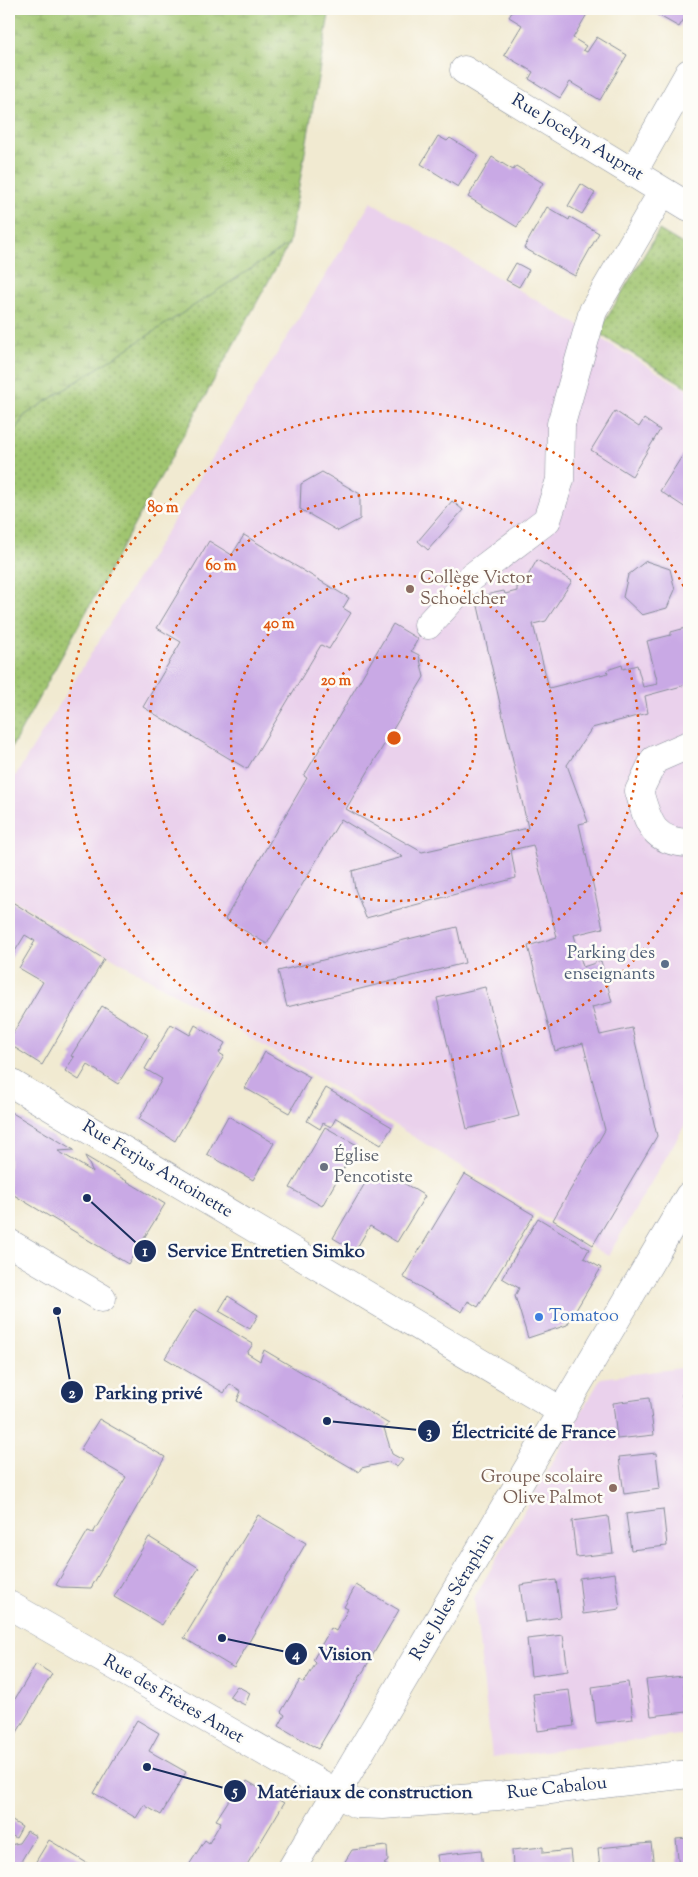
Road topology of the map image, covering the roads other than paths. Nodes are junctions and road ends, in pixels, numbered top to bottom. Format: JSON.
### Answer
{"nodes":[{"id":1,"x":464,"y":70,"type":"dead end"},
{"id":2,"x":689,"y":72,"type":"edge"},
{"id":3,"x":633,"y":172,"type":"junction"},
{"id":4,"x":663,"y":191,"type":"junction"},
{"id":5,"x":689,"y":207,"type":"edge"},
{"id":6,"x":428,"y":625,"type":"dead end"},
{"id":7,"x":689,"y":747,"type":"edge"},
{"id":8,"x":689,"y":843,"type":"edge"},
{"id":9,"x":9,"y":1082,"type":"edge"},
{"id":10,"x":689,"y":1196,"type":"edge"},
{"id":11,"x":9,"y":1243,"type":"edge"},
{"id":12,"x":102,"y":1298,"type":"dead end"},
{"id":13,"x":562,"y":1412,"type":"junction"},
{"id":14,"x":9,"y":1606,"type":"edge"},
{"id":15,"x":689,"y":1774,"type":"edge"},
{"id":16,"x":338,"y":1793,"type":"junction"},
{"id":17,"x":292,"y":1868,"type":"edge"}],
"edges":[{"from":1,"to":3,"type":"street","name":"Rue Jocelyn Auprat"},
{"from":2,"to":3,"type":"street"},
{"from":3,"to":4,"type":"street","name":"Rue Jocelyn Auprat"},
{"from":4,"to":5,"type":"street","name":"Rue Jocelyn Auprat"},
{"from":4,"to":6,"type":"street"},
{"from":7,"to":8,"type":"street"},
{"from":9,"to":13,"type":"street","name":"Rue Ferjus Antoinette"},
{"from":10,"to":13,"type":"street","name":"Rue Jules Séraphin"},
{"from":11,"to":12,"type":"street"},
{"from":13,"to":16,"type":"street","name":"Rue Jules Séraphin"},
{"from":14,"to":16,"type":"street","name":"Rue des Frères Amet"},
{"from":15,"to":16,"type":"street","name":"Rue Cabalou"},
{"from":16,"to":17,"type":"street","name":"Rue Jules Séraphin"}]}
